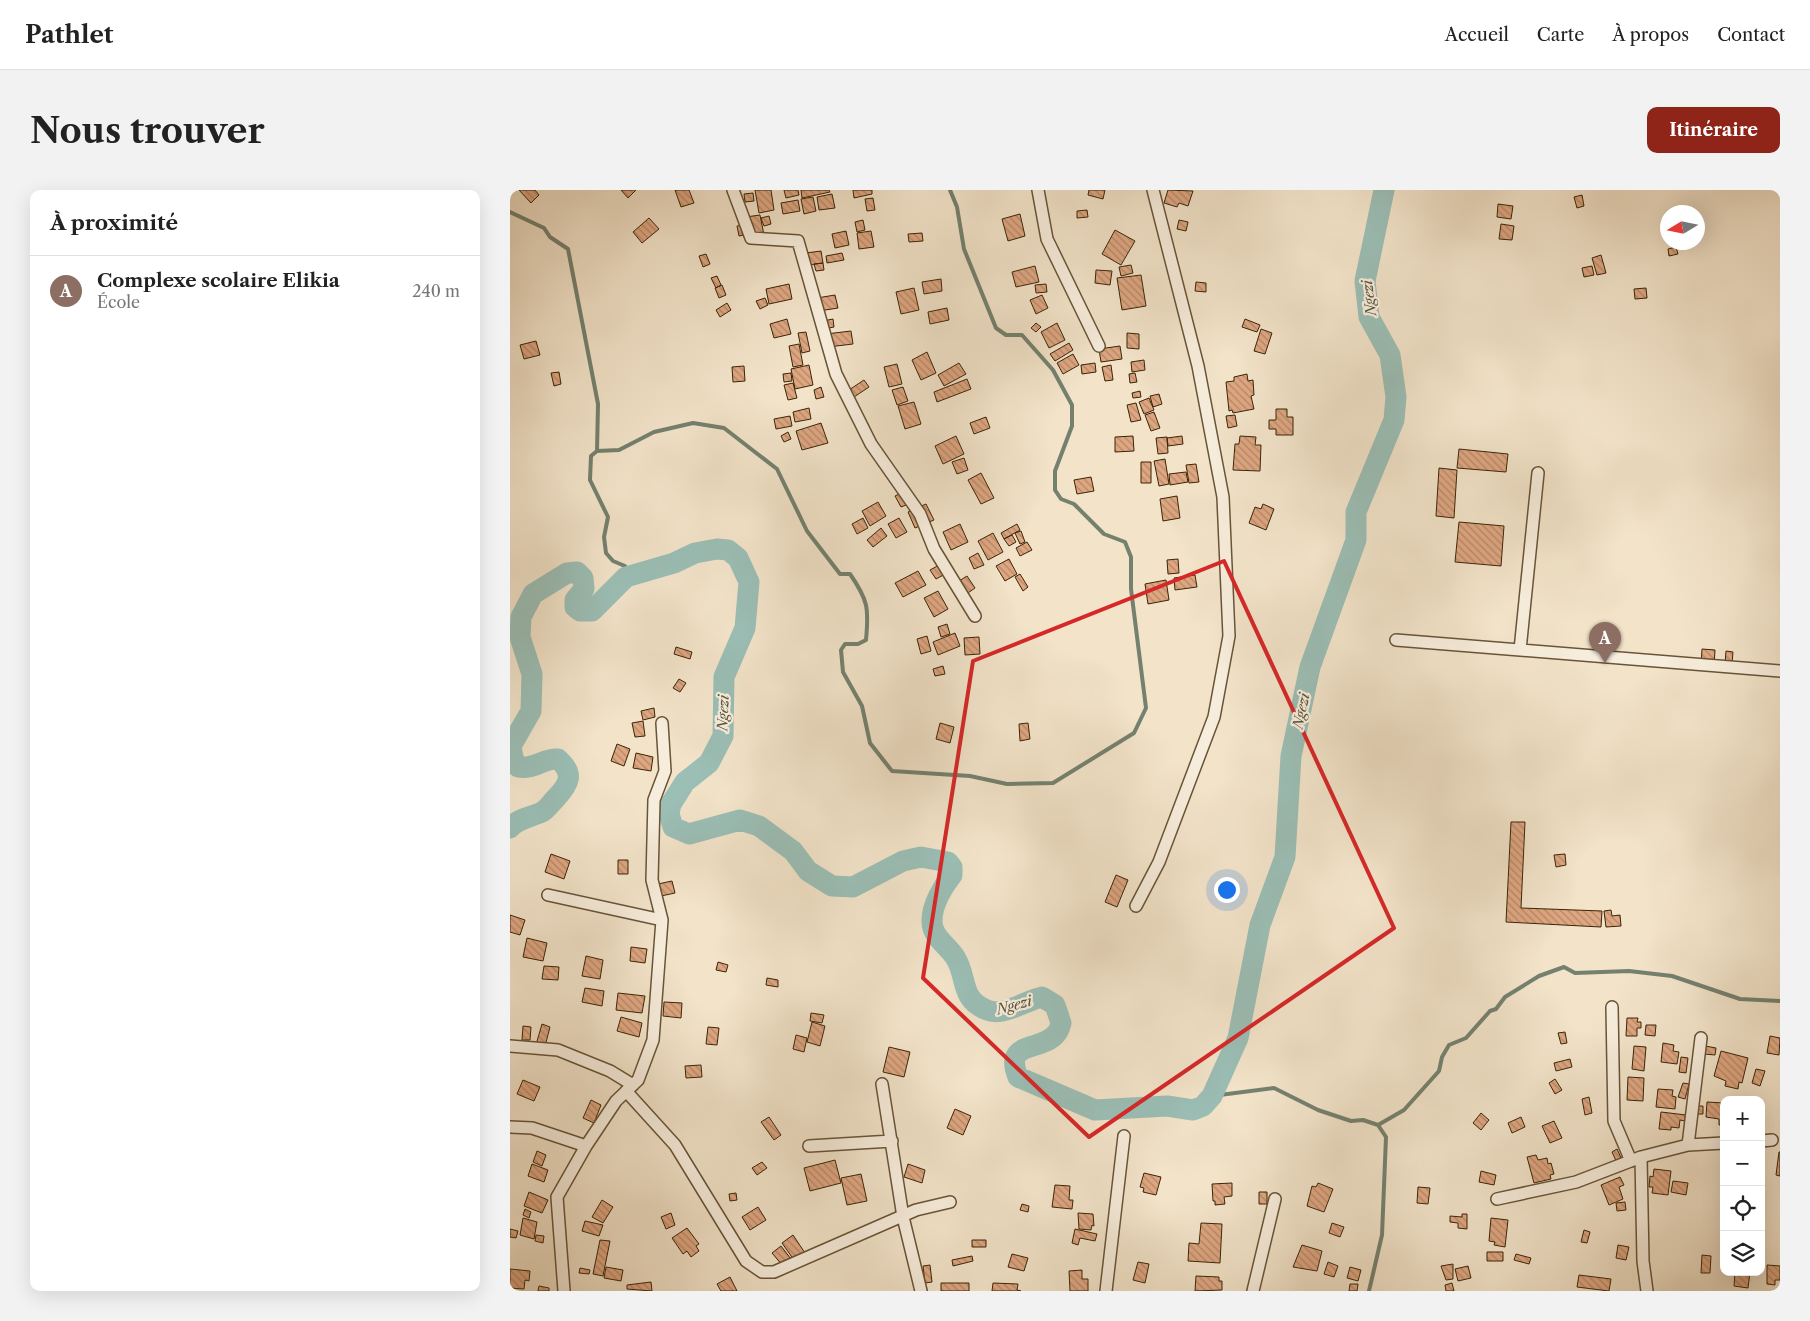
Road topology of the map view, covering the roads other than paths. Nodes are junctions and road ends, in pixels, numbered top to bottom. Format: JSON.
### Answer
{"nodes":[{"id":1,"x":733,"y":190,"type":"edge"},
{"id":2,"x":1038,"y":190,"type":"edge"},
{"id":3,"x":1153,"y":190,"type":"edge"},
{"id":4,"x":1099,"y":346,"type":"dead end"},
{"id":5,"x":1538,"y":473,"type":"dead end"},
{"id":6,"x":976,"y":616,"type":"dead end"},
{"id":7,"x":1396,"y":640,"type":"dead end"},
{"id":8,"x":1520,"y":650,"type":"junction"},
{"id":9,"x":1780,"y":672,"type":"edge"},
{"id":10,"x":662,"y":723,"type":"dead end"},
{"id":11,"x":548,"y":895,"type":"dead end"},
{"id":12,"x":1136,"y":906,"type":"dead end"},
{"id":13,"x":662,"y":920,"type":"junction"},
{"id":14,"x":1612,"y":1008,"type":"dead end"},
{"id":15,"x":1701,"y":1038,"type":"dead end"},
{"id":16,"x":510,"y":1046,"type":"edge"},
{"id":17,"x":882,"y":1084,"type":"dead end"},
{"id":18,"x":630,"y":1088,"type":"junction"},
{"id":19,"x":510,"y":1126,"type":"edge"},
{"id":20,"x":1124,"y":1136,"type":"dead end"},
{"id":21,"x":892,"y":1141,"type":"junction"},
{"id":22,"x":1720,"y":1143,"type":"edge"},
{"id":23,"x":1688,"y":1145,"type":"junction"},
{"id":24,"x":586,"y":1146,"type":"junction"},
{"id":25,"x":809,"y":1146,"type":"dead end"},
{"id":26,"x":1636,"y":1159,"type":"junction"},
{"id":27,"x":1275,"y":1199,"type":"dead end"},
{"id":28,"x":1496,"y":1199,"type":"dead end"},
{"id":29,"x":950,"y":1202,"type":"dead end"},
{"id":30,"x":903,"y":1217,"type":"junction"},
{"id":31,"x":564,"y":1291,"type":"edge"},
{"id":32,"x":921,"y":1291,"type":"edge"},
{"id":33,"x":1106,"y":1291,"type":"edge"},
{"id":34,"x":1253,"y":1291,"type":"edge"},
{"id":35,"x":1646,"y":1291,"type":"edge"}],
"edges":[{"from":1,"to":6,"type":"street"},
{"from":2,"to":4,"type":"street"},
{"from":3,"to":12,"type":"street"},
{"from":5,"to":8,"type":"street"},
{"from":7,"to":8,"type":"street"},
{"from":8,"to":9,"type":"street"},
{"from":10,"to":13,"type":"street"},
{"from":11,"to":13,"type":"street"},
{"from":13,"to":18,"type":"street"},
{"from":14,"to":26,"type":"street"},
{"from":15,"to":23,"type":"street"},
{"from":16,"to":18,"type":"street"},
{"from":17,"to":21,"type":"street"},
{"from":18,"to":24,"type":"street"},
{"from":18,"to":30,"type":"street"},
{"from":19,"to":24,"type":"street"},
{"from":20,"to":33,"type":"street"},
{"from":21,"to":25,"type":"street"},
{"from":21,"to":30,"type":"street"},
{"from":22,"to":23,"type":"street"},
{"from":23,"to":26,"type":"street"},
{"from":24,"to":31,"type":"street"},
{"from":26,"to":28,"type":"street"},
{"from":26,"to":35,"type":"street"},
{"from":27,"to":34,"type":"street"},
{"from":29,"to":30,"type":"street"},
{"from":30,"to":32,"type":"street"}]}
